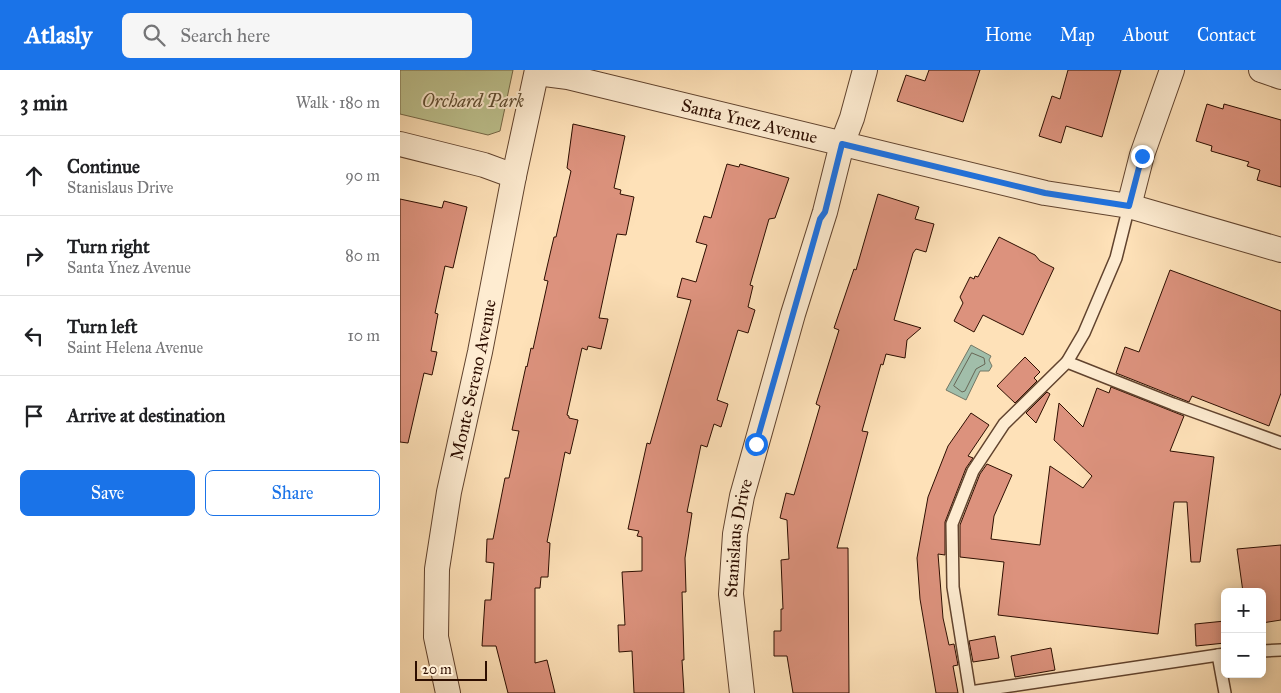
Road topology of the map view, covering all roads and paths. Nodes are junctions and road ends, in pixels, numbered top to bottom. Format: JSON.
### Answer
{"nodes":[{"id":1,"x":865,"y":70,"type":"edge"},
{"id":2,"x":1172,"y":70,"type":"edge"},
{"id":3,"x":1261,"y":70,"type":"edge"},
{"id":4,"x":537,"y":72,"type":"edge"},
{"id":5,"x":1281,"y":77,"type":"edge"},
{"id":6,"x":400,"y":144,"type":"edge"},
{"id":7,"x":842,"y":144,"type":"junction"},
{"id":8,"x":514,"y":176,"type":"junction"},
{"id":9,"x":1129,"y":206,"type":"junction"},
{"id":10,"x":1281,"y":250,"type":"edge"},
{"id":11,"x":1067,"y":362,"type":"junction"},
{"id":12,"x":1281,"y":443,"type":"edge"},
{"id":13,"x":1281,"y":650,"type":"edge"},
{"id":14,"x":1266,"y":651,"type":"edge"},
{"id":15,"x":1221,"y":654,"type":"edge"},
{"id":16,"x":1224,"y":678,"type":"edge"},
{"id":17,"x":448,"y":693,"type":"edge"},
{"id":18,"x":742,"y":693,"type":"edge"},
{"id":19,"x":970,"y":693,"type":"edge"},
{"id":20,"x":1225,"y":693,"type":"edge"}],
"edges":[{"from":1,"to":7,"type":"street","name":"Stanislaus Drive"},
{"from":2,"to":9,"type":"street"},
{"from":3,"to":5,"type":"street"},
{"from":4,"to":7,"type":"street","name":"Santa Ynez Avenue"},
{"from":4,"to":8,"type":"street","name":"Monte Sereno Avenue"},
{"from":6,"to":8,"type":"street"},
{"from":7,"to":9,"type":"street","name":"Santa Ynez Avenue"},
{"from":7,"to":18,"type":"street","name":"Stanislaus Drive"},
{"from":8,"to":17,"type":"street","name":"Monte Sereno Avenue"},
{"from":9,"to":10,"type":"street","name":"Santa Ynez Avenue"},
{"from":9,"to":11,"type":"lane"},
{"from":11,"to":12,"type":"lane"},
{"from":11,"to":19,"type":"lane"},
{"from":13,"to":14,"type":"lane"},
{"from":15,"to":19,"type":"lane"},
{"from":16,"to":20,"type":"lane"}]}
